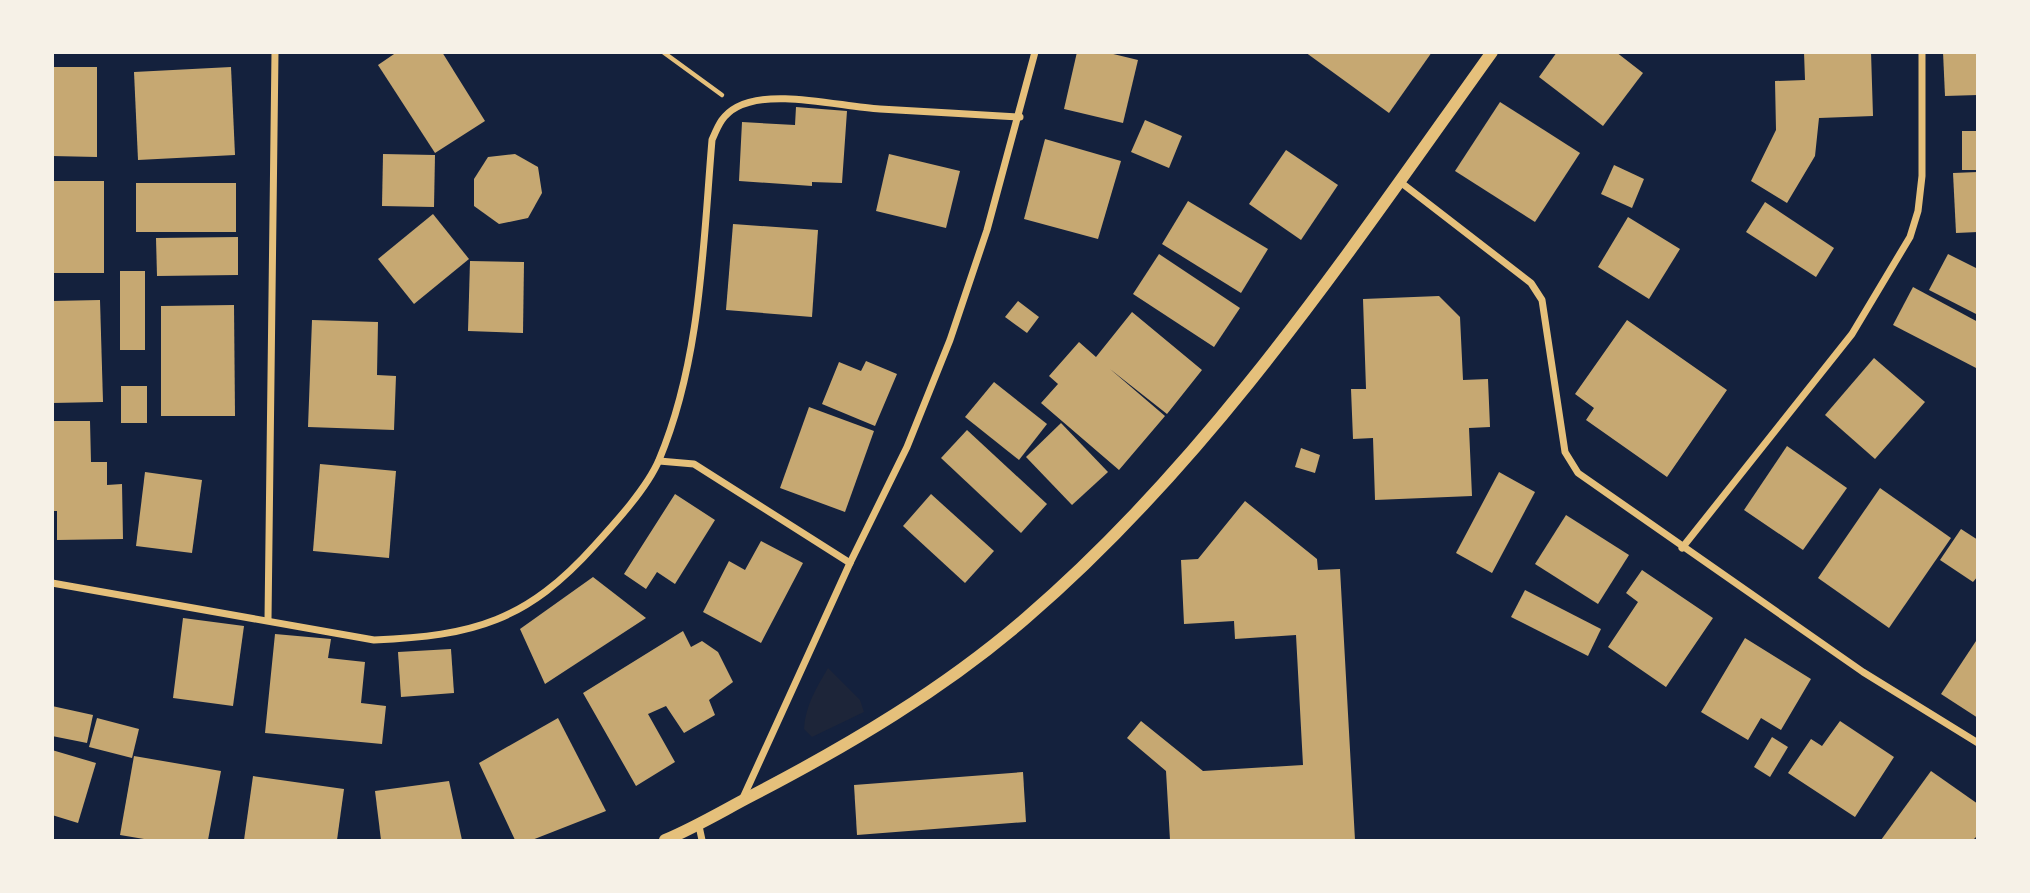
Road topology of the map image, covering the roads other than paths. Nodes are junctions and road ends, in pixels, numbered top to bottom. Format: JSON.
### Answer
{"nodes":[{"id":1,"x":275,"y":52,"type":"edge"},
{"id":2,"x":1035,"y":52,"type":"edge"},
{"id":3,"x":1492,"y":52,"type":"edge"},
{"id":4,"x":1922,"y":52,"type":"edge"},
{"id":5,"x":1020,"y":117,"type":"junction"},
{"id":6,"x":1399,"y":181,"type":"junction"},
{"id":7,"x":659,"y":461,"type":"junction"},
{"id":8,"x":1682,"y":548,"type":"junction"},
{"id":9,"x":850,"y":563,"type":"junction"},
{"id":10,"x":52,"y":583,"type":"edge"},
{"id":11,"x":268,"y":620,"type":"junction"},
{"id":12,"x":1978,"y":743,"type":"edge"},
{"id":13,"x":742,"y":801,"type":"junction"},
{"id":14,"x":699,"y":826,"type":"junction"},
{"id":15,"x":666,"y":841,"type":"edge"},
{"id":16,"x":702,"y":841,"type":"edge"}],
"edges":[{"from":1,"to":11,"type":"street"},
{"from":2,"to":5,"type":"street"},
{"from":3,"to":6,"type":"street"},
{"from":4,"to":8,"type":"street"},
{"from":5,"to":7,"type":"street"},
{"from":5,"to":9,"type":"street"},
{"from":6,"to":8,"type":"street"},
{"from":6,"to":13,"type":"street"},
{"from":7,"to":9,"type":"street"},
{"from":7,"to":11,"type":"street"},
{"from":8,"to":12,"type":"street"},
{"from":9,"to":13,"type":"street"},
{"from":10,"to":11,"type":"street"},
{"from":13,"to":14,"type":"street"},
{"from":14,"to":15,"type":"street"},
{"from":14,"to":16,"type":"street"}]}
